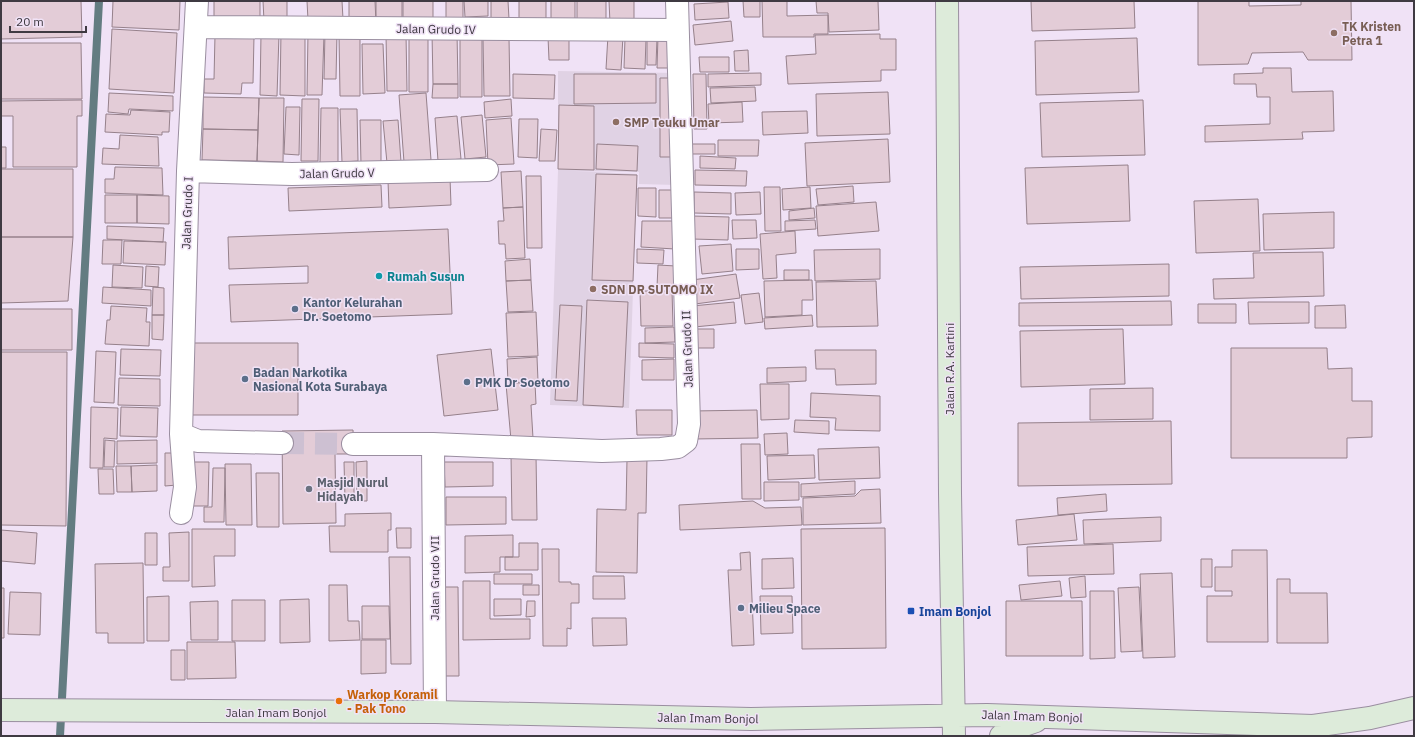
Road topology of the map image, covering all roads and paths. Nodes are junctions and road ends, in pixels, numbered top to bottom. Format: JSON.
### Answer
{"nodes":[{"id":1,"x":197,"y":1,"type":"edge"},
{"id":2,"x":676,"y":1,"type":"edge"},
{"id":3,"x":947,"y":1,"type":"edge"},
{"id":4,"x":196,"y":27,"type":"junction"},
{"id":5,"x":676,"y":30,"type":"junction"},
{"id":6,"x":487,"y":170,"type":"dead end"},
{"id":7,"x":188,"y":171,"type":"junction"},
{"id":8,"x":181,"y":430,"type":"junction"},
{"id":9,"x":282,"y":443,"type":"tunnel mouth"},
{"id":10,"x":354,"y":444,"type":"tunnel mouth"},
{"id":11,"x":433,"y":444,"type":"junction"},
{"id":12,"x":181,"y":513,"type":"dead end"},
{"id":13,"x":1414,"y":708,"type":"edge"},
{"id":14,"x":1,"y":710,"type":"edge"},
{"id":15,"x":435,"y":712,"type":"junction"},
{"id":16,"x":953,"y":714,"type":"junction"},
{"id":17,"x":1051,"y":717,"type":"junction"},
{"id":18,"x":1313,"y":726,"type":"junction"},
{"id":19,"x":954,"y":736,"type":"edge"},
{"id":20,"x":1001,"y":736,"type":"edge"},
{"id":21,"x":1353,"y":736,"type":"edge"}],
"edges":[{"from":1,"to":4,"type":"street","name":"Jalan Grudo I"},
{"from":2,"to":5,"type":"street","name":"Jalan Grudo II"},
{"from":3,"to":16,"type":"street","name":"Jalan R.A. Kartini"},
{"from":4,"to":5,"type":"street","name":"Jalan Grudo IV"},
{"from":4,"to":7,"type":"street","name":"Jalan Grudo I"},
{"from":5,"to":11,"type":"street","name":"Jalan Grudo II"},
{"from":6,"to":7,"type":"street","name":"Jalan Grudo V"},
{"from":7,"to":8,"type":"street","name":"Jalan Grudo I"},
{"from":8,"to":9,"type":"street"},
{"from":8,"to":12,"type":"street","name":"Jalan Grudo I"},
{"from":10,"to":11,"type":"street","name":"Jalan Grudo II"},
{"from":11,"to":15,"type":"street","name":"Jalan Grudo VII"},
{"from":13,"to":18,"type":"street","name":"Jalan Imam Bonjol"},
{"from":14,"to":15,"type":"street","name":"Jalan Imam Bonjol"},
{"from":15,"to":16,"type":"street","name":"Jalan Imam Bonjol"},
{"from":16,"to":17,"type":"street","name":"Jalan Imam Bonjol"},
{"from":16,"to":19,"type":"street","name":"Jalan R.A. Kartini"},
{"from":17,"to":18,"type":"street","name":"Jalan Imam Bonjol"},
{"from":17,"to":20,"type":"street"},
{"from":18,"to":21,"type":"street"}]}
